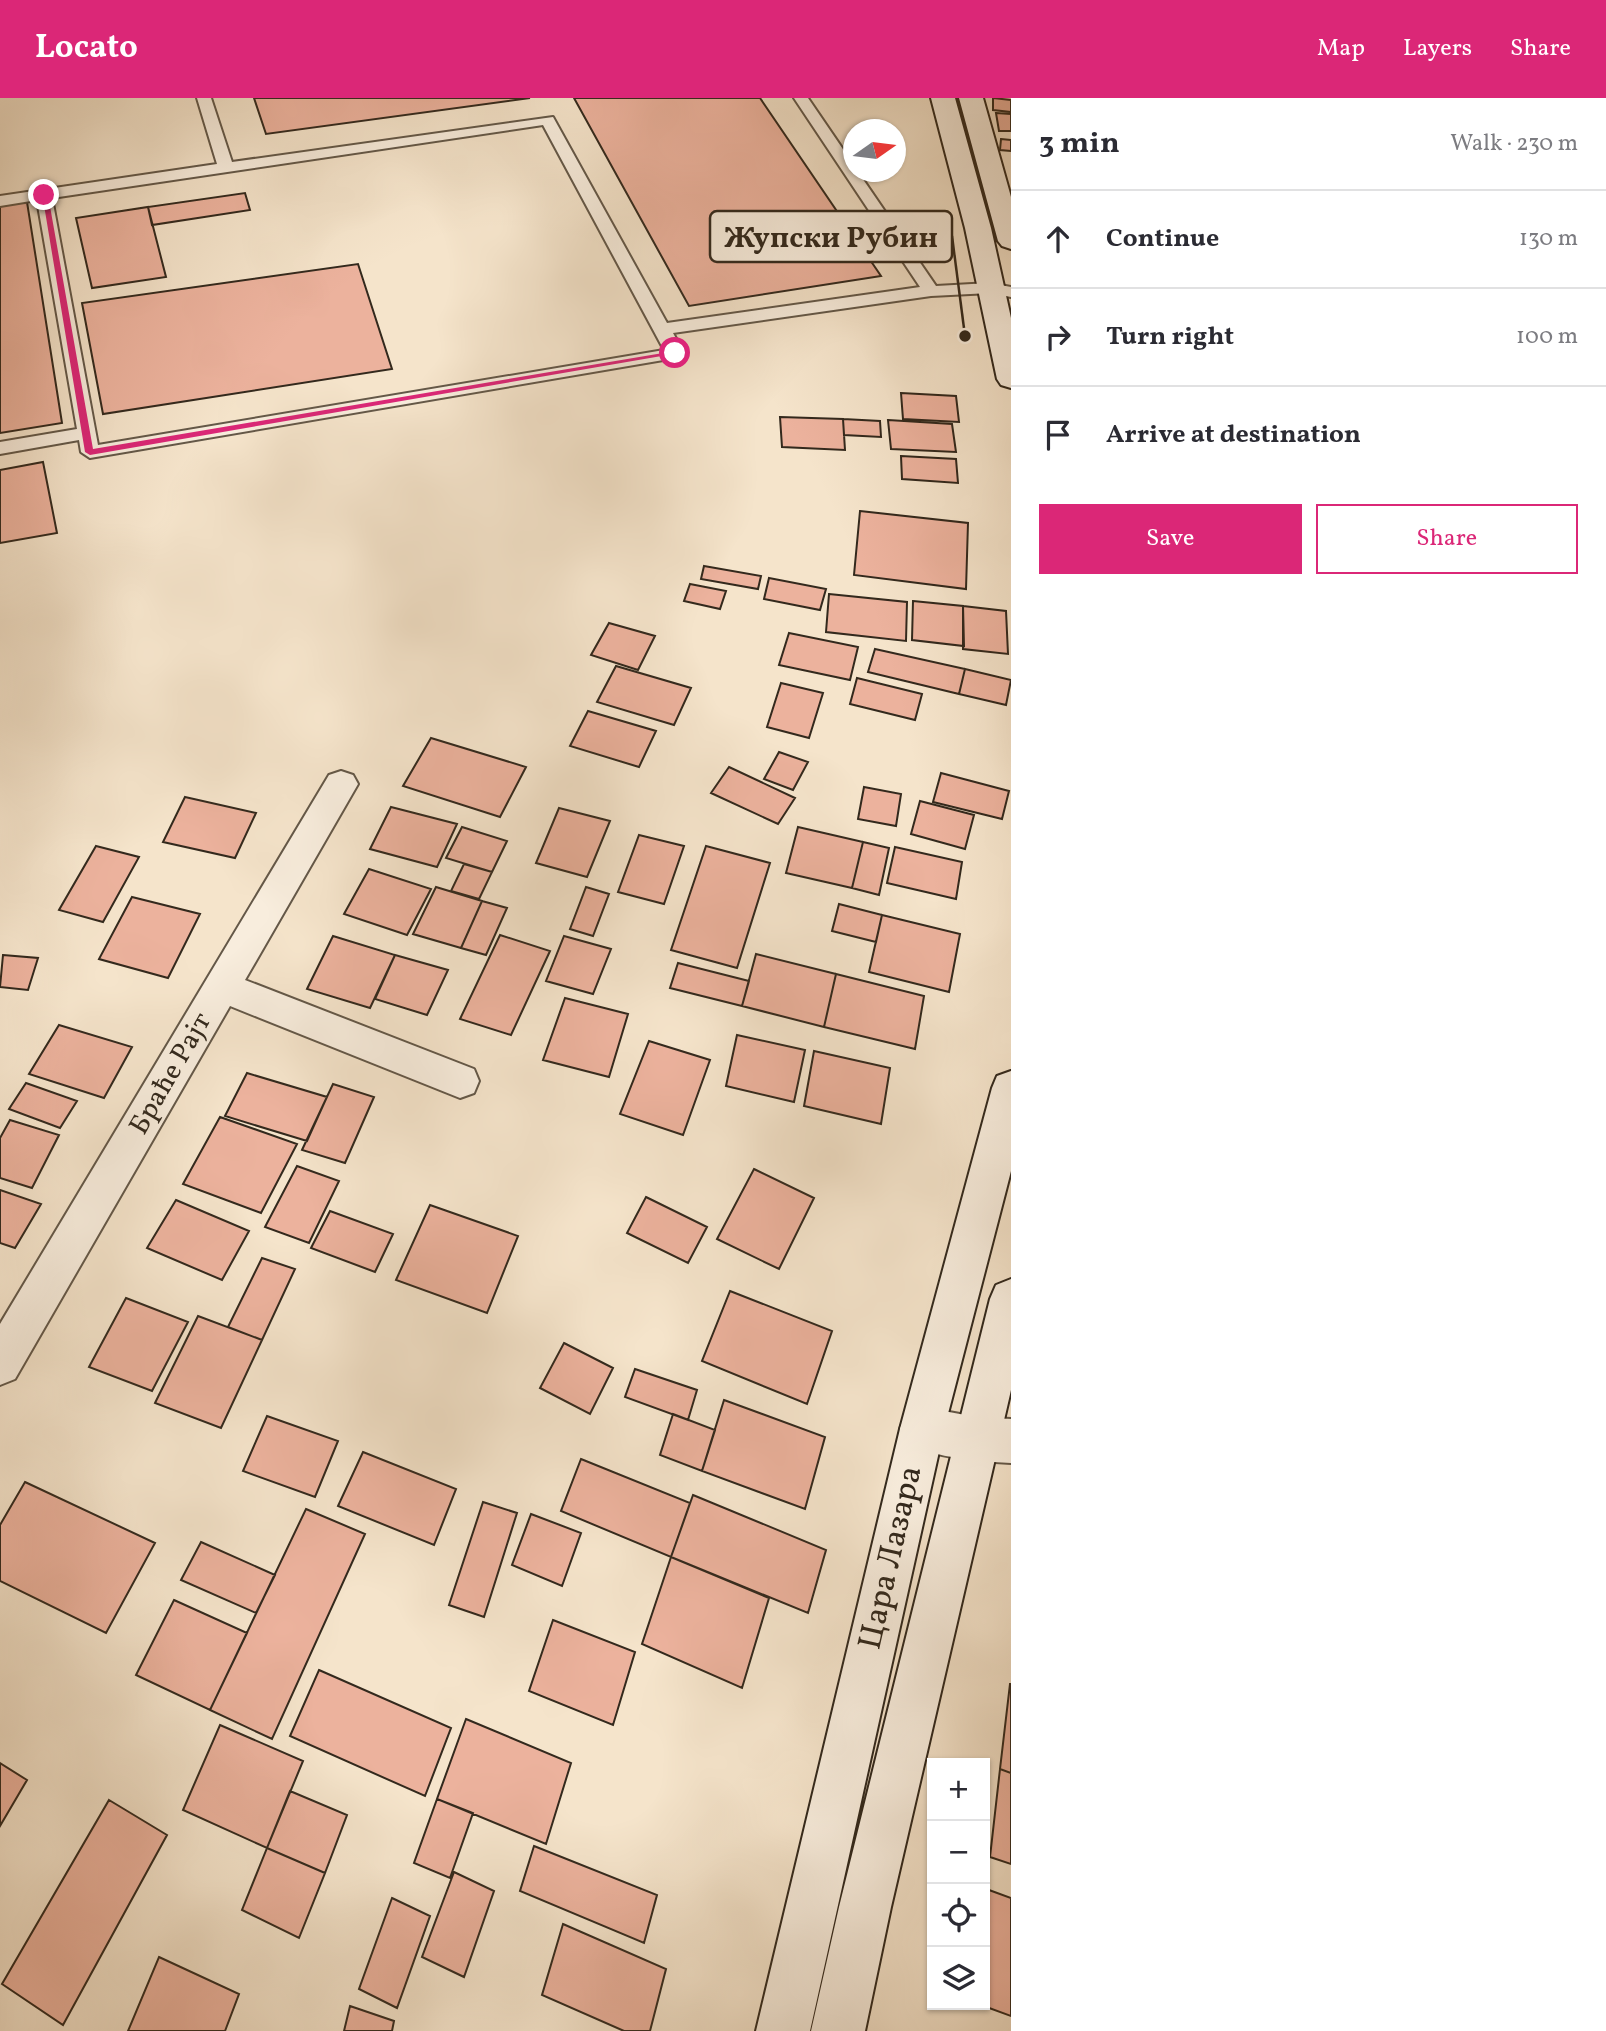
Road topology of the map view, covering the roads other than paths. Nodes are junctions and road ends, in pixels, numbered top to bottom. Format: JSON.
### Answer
{"nodes":[{"id":1,"x":204,"y":98,"type":"edge"},
{"id":2,"x":802,"y":98,"type":"edge"},
{"id":3,"x":943,"y":98,"type":"edge"},
{"id":4,"x":971,"y":98,"type":"edge"},
{"id":5,"x":226,"y":168,"type":"junction"},
{"id":6,"x":44,"y":195,"type":"junction"},
{"id":7,"x":0,"y":201,"type":"edge"},
{"id":8,"x":1011,"y":242,"type":"edge"},
{"id":9,"x":1001,"y":290,"type":"edge"},
{"id":10,"x":931,"y":291,"type":"junction"},
{"id":11,"x":662,"y":329,"type":"junction"},
{"id":12,"x":1011,"y":379,"type":"edge"},
{"id":13,"x":86,"y":433,"type":"junction"},
{"id":14,"x":0,"y":448,"type":"edge"},
{"id":15,"x":341,"y":784,"type":"dead end"},
{"id":16,"x":222,"y":987,"type":"junction"},
{"id":17,"x":460,"y":1081,"type":"dead end"},
{"id":18,"x":1011,"y":1088,"type":"edge"},
{"id":19,"x":1011,"y":1299,"type":"edge"},
{"id":20,"x":0,"y":1364,"type":"edge"},
{"id":21,"x":922,"y":1429,"type":"junction"},
{"id":22,"x":993,"y":1440,"type":"edge"},
{"id":23,"x":783,"y":2031,"type":"edge"},
{"id":24,"x":838,"y":2031,"type":"edge"}],
"edges":[{"from":1,"to":5,"type":"lane"},
{"from":2,"to":10,"type":"lane"},
{"from":3,"to":9,"type":"main road"},
{"from":4,"to":8,"type":"main road"},
{"from":5,"to":6,"type":"lane"},
{"from":5,"to":11,"type":"lane"},
{"from":6,"to":7,"type":"lane"},
{"from":6,"to":13,"type":"lane"},
{"from":9,"to":10,"type":"lane"},
{"from":9,"to":12,"type":"main road"},
{"from":10,"to":11,"type":"lane"},
{"from":11,"to":13,"type":"lane"},
{"from":13,"to":14,"type":"lane"},
{"from":15,"to":16,"type":"main road","name":"Браће Рајт"},
{"from":16,"to":17,"type":"main road"},
{"from":16,"to":20,"type":"main road","name":"Браће Рајт"},
{"from":18,"to":21,"type":"main road","name":"Цара Лазара"},
{"from":19,"to":22,"type":"main road","name":"Цара Лазара"},
{"from":21,"to":22,"type":"main road"},
{"from":21,"to":23,"type":"main road","name":"Цара Лазара"},
{"from":22,"to":24,"type":"main road","name":"Цара Лазара"}]}
